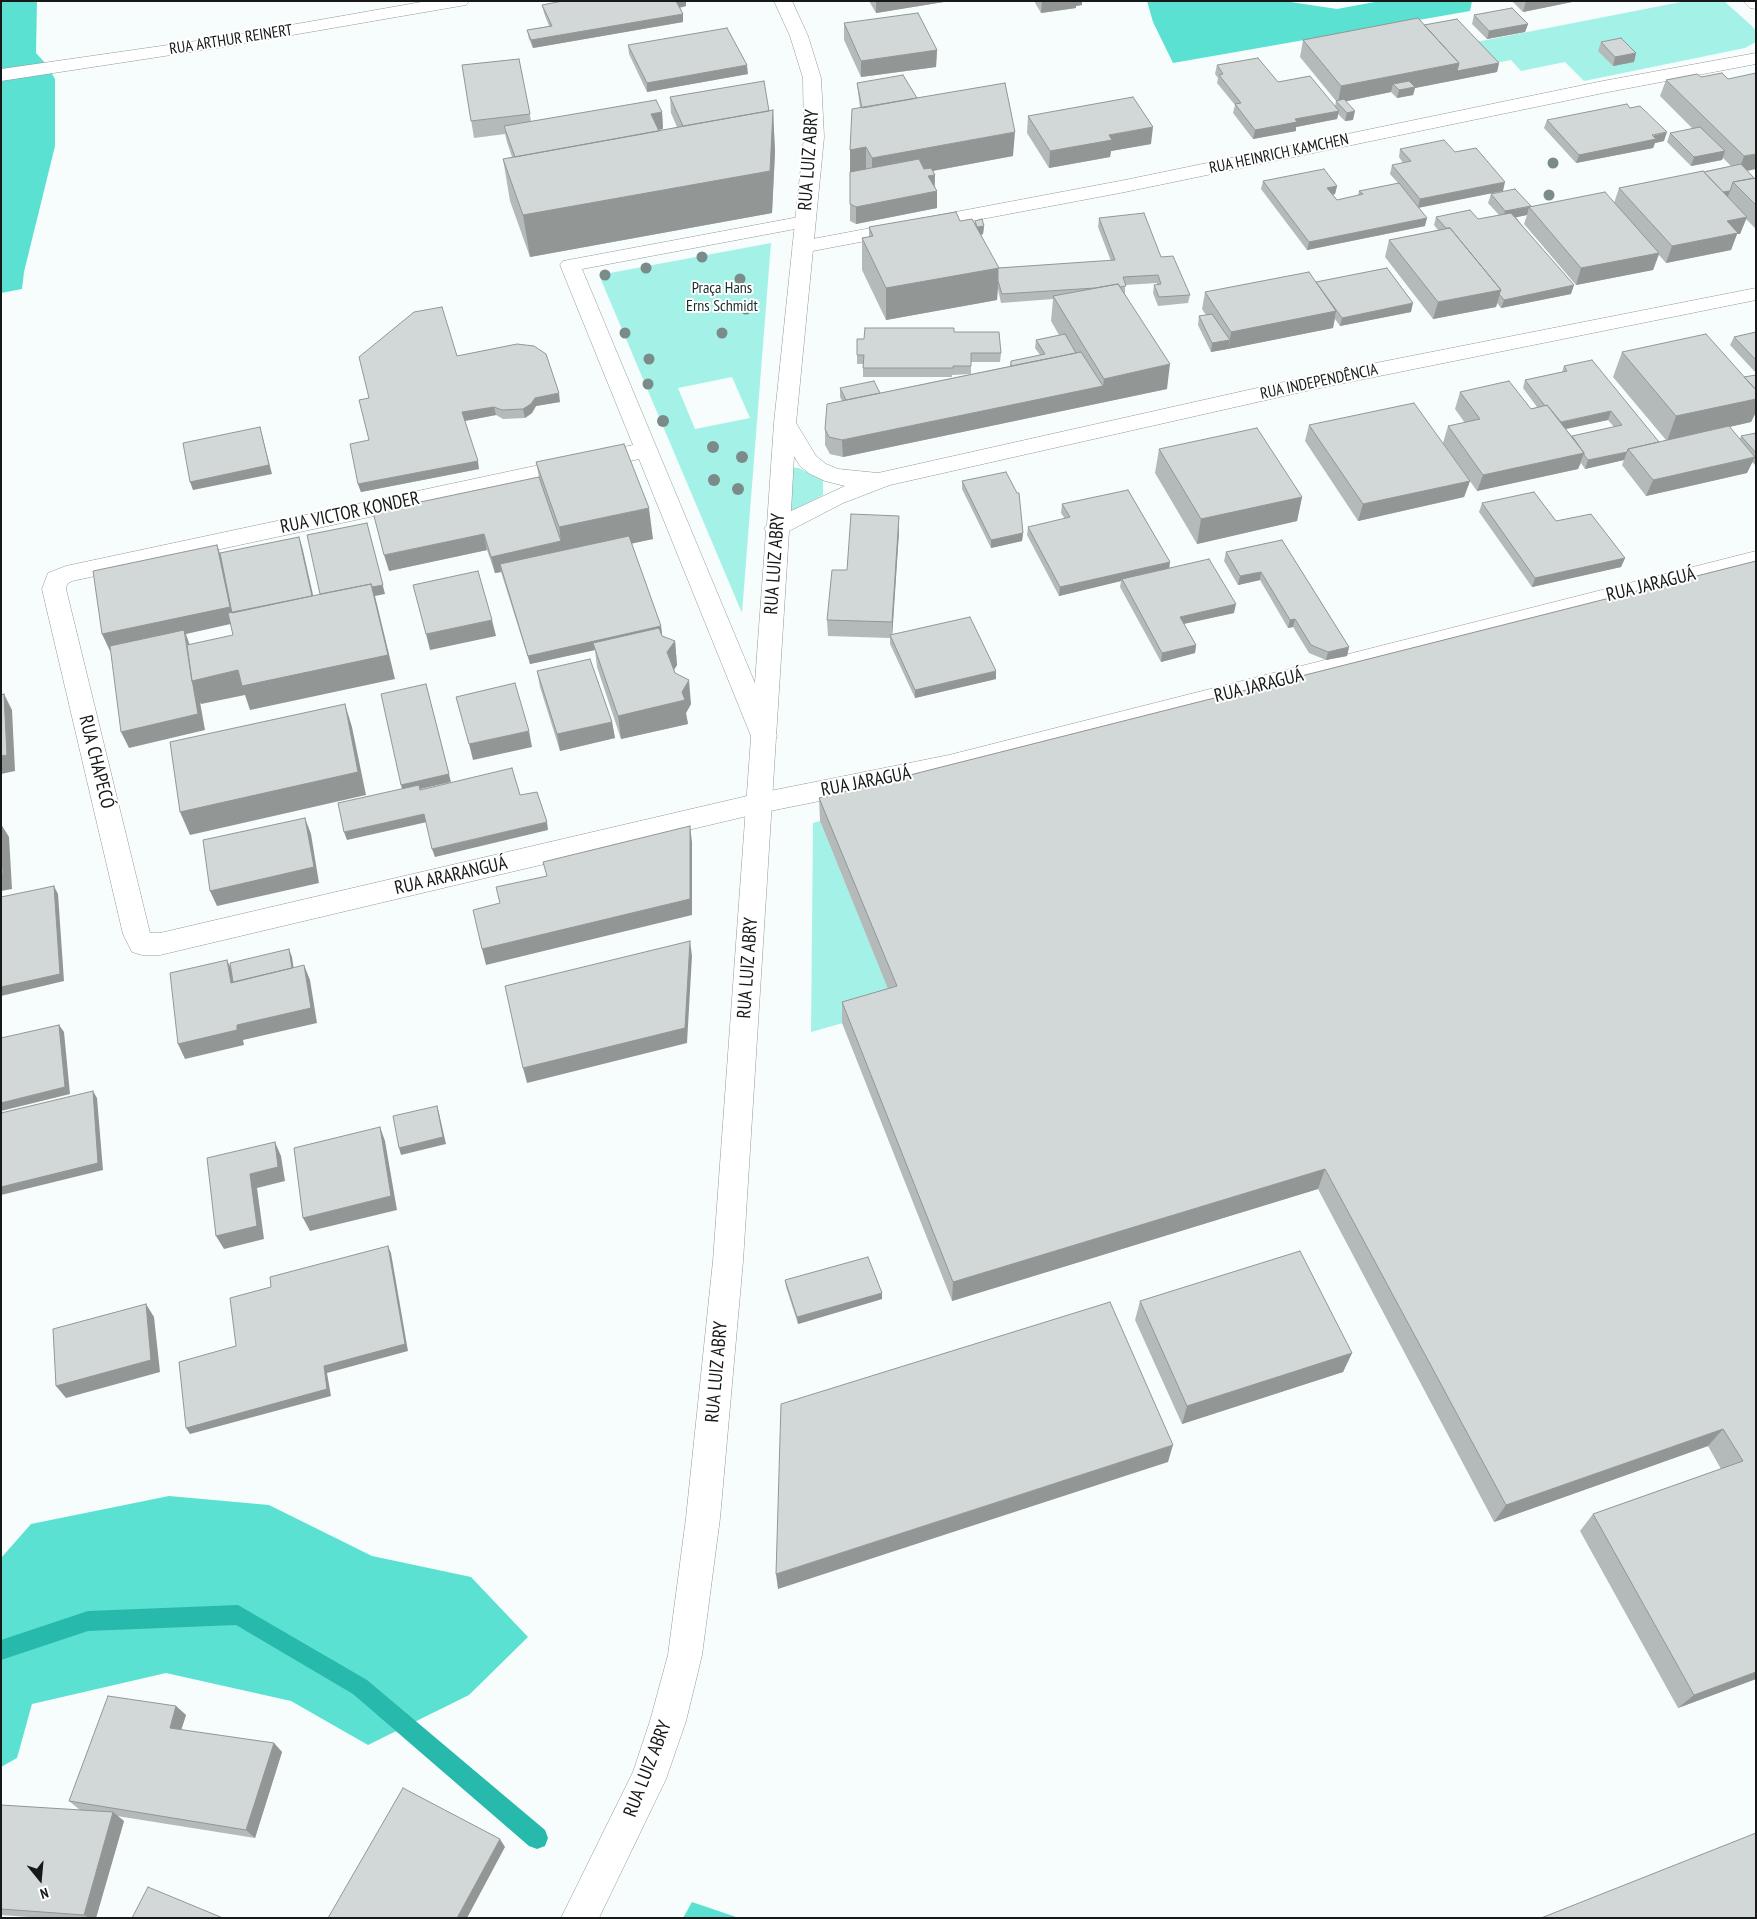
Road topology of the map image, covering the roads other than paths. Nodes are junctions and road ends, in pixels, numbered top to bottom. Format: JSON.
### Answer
{"nodes":[{"id":1,"x":460,"y":1,"type":"edge"},
{"id":2,"x":783,"y":1,"type":"edge"},
{"id":3,"x":1752,"y":1,"type":"edge"},
{"id":4,"x":1756,"y":4,"type":"edge"},
{"id":5,"x":1756,"y":58,"type":"edge"},
{"id":6,"x":1,"y":74,"type":"edge"},
{"id":7,"x":804,"y":222,"type":"junction"},
{"id":8,"x":802,"y":247,"type":"junction"},
{"id":9,"x":1756,"y":294,"type":"edge"},
{"id":10,"x":785,"y":423,"type":"junction"},
{"id":11,"x":646,"y":450,"type":"junction"},
{"id":12,"x":884,"y":479,"type":"junction"},
{"id":13,"x":776,"y":528,"type":"junction"},
{"id":14,"x":1756,"y":559,"type":"edge"},
{"id":15,"x":56,"y":579,"type":"joint"},
{"id":16,"x":764,"y":736,"type":"junction"},
{"id":17,"x":760,"y":803,"type":"junction"},
{"id":18,"x":142,"y":944,"type":"joint"},
{"id":19,"x":579,"y":1918,"type":"edge"}],
"edges":[{"from":1,"to":6,"type":"street","name":"RUA ARTHUR REINERT"},
{"from":2,"to":7,"type":"street","name":"RUA LUIZ ABRY"},
{"from":3,"to":4,"type":"street"},
{"from":5,"to":8,"type":"street","name":"RUA HEINRICH KAMCHEN"},
{"from":7,"to":8,"type":"street","name":"RUA LUIZ ABRY"},
{"from":7,"to":11,"type":"street"},
{"from":8,"to":10,"type":"street","name":"RUA LUIZ ABRY"},
{"from":9,"to":12,"type":"street","name":"RUA INDEPENDÊNCIA"},
{"from":10,"to":12,"type":"street","name":"RUA INDEPENDÊNCIA"},
{"from":10,"to":13,"type":"street","name":"RUA LUIZ ABRY"},
{"from":11,"to":15,"type":"street","name":"RUA VICTOR KONDER"},
{"from":11,"to":16,"type":"street"},
{"from":12,"to":13,"type":"street","name":"RUA INDEPENDÊNCIA"},
{"from":13,"to":16,"type":"street","name":"RUA LUIZ ABRY"},
{"from":14,"to":17,"type":"street","name":"RUA JARAGUÁ"},
{"from":15,"to":18,"type":"street","name":"RUA CHAPECÓ"},
{"from":16,"to":17,"type":"street","name":"RUA LUIZ ABRY"},
{"from":17,"to":18,"type":"street","name":"RUA ARARANGUÁ"},
{"from":17,"to":19,"type":"street","name":"RUA LUIZ ABRY"}]}
